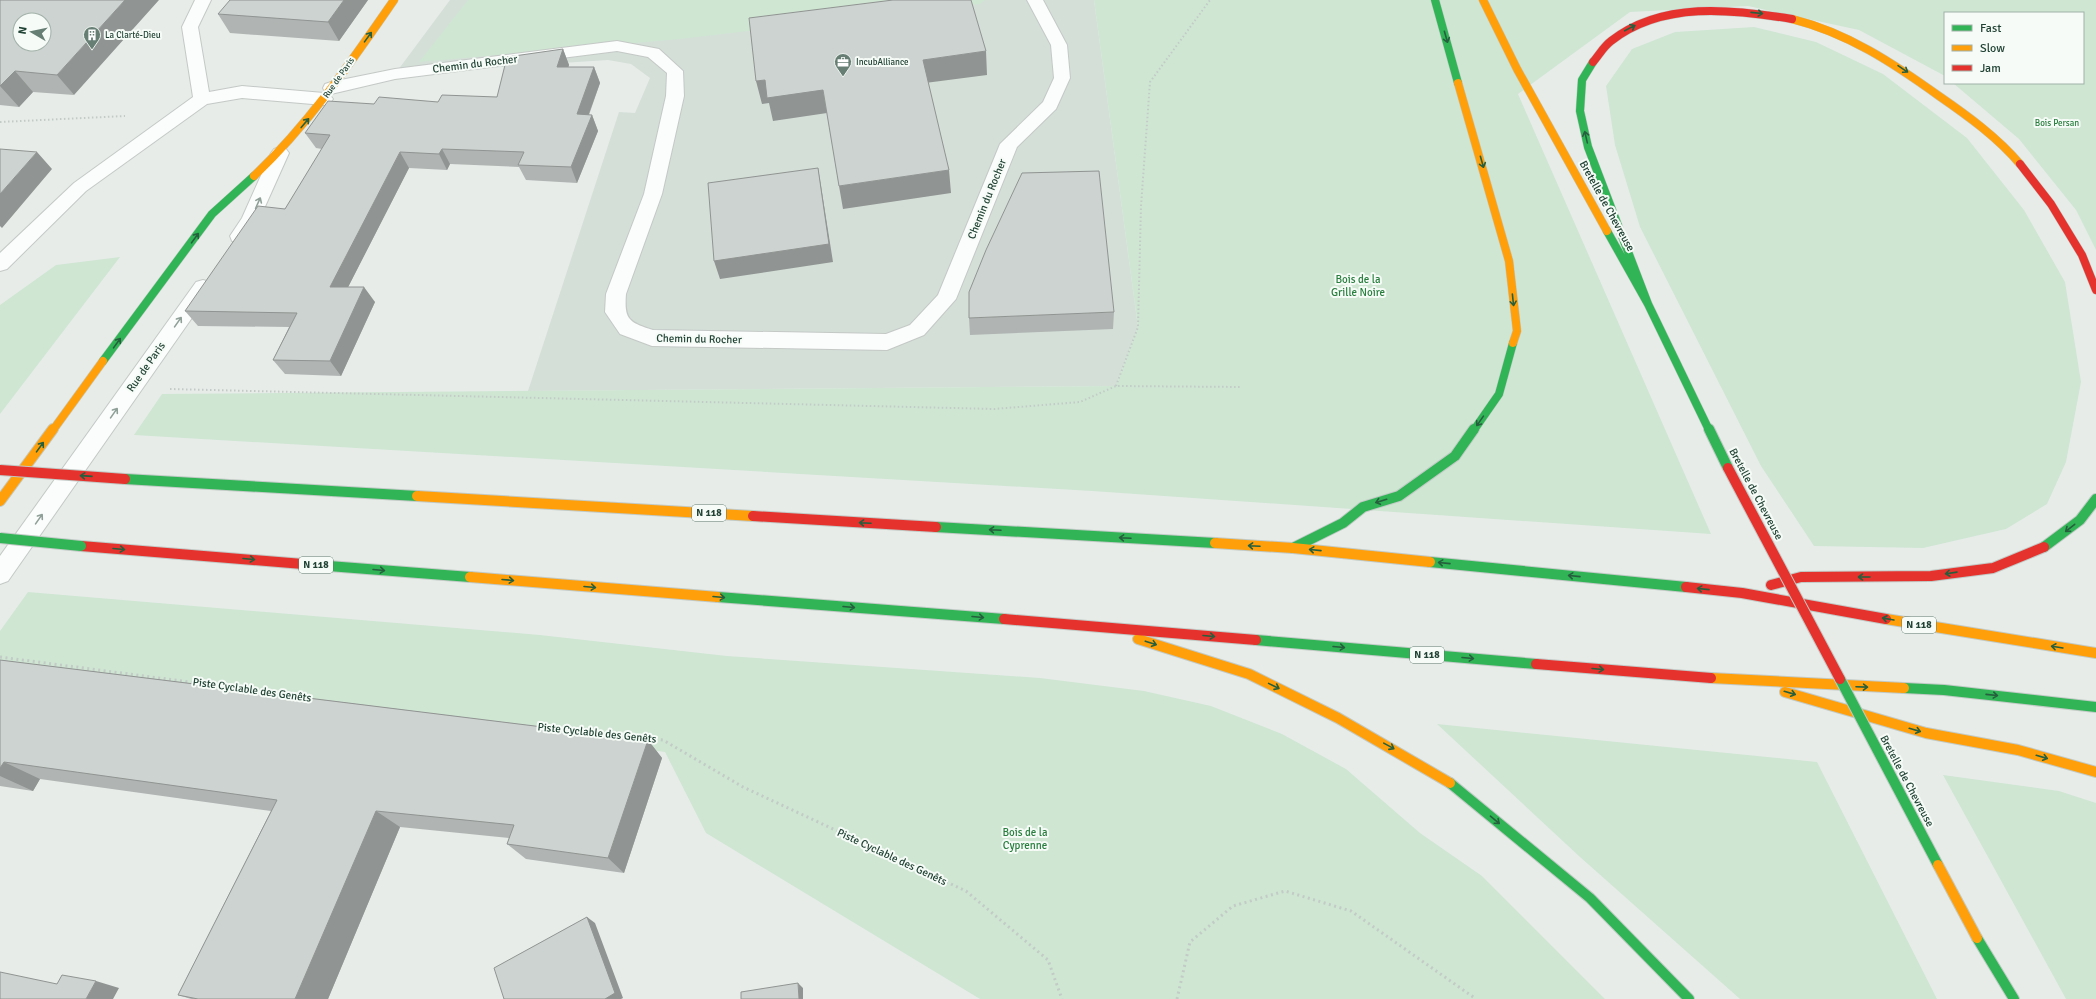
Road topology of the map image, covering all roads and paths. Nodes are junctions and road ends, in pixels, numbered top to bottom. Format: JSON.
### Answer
{"nodes":[{"id":1,"x":203,"y":0,"type":"edge"},
{"id":2,"x":394,"y":0,"type":"edge"},
{"id":3,"x":1035,"y":0,"type":"edge"},
{"id":4,"x":1210,"y":0,"type":"edge"},
{"id":5,"x":1435,"y":0,"type":"edge"},
{"id":6,"x":1483,"y":0,"type":"edge"},
{"id":7,"x":328,"y":93,"type":"junction"},
{"id":8,"x":202,"y":99,"type":"junction"},
{"id":9,"x":127,"y":116,"type":"dead end"},
{"id":10,"x":0,"y":122,"type":"edge"},
{"id":11,"x":280,"y":153,"type":"junction"},
{"id":12,"x":227,"y":252,"type":"edge"},
{"id":13,"x":0,"y":264,"type":"edge"},
{"id":14,"x":214,"y":272,"type":"edge"},
{"id":15,"x":2096,"y":290,"type":"edge"},
{"id":16,"x":1648,"y":304,"type":"junction"},
{"id":17,"x":1116,"y":386,"type":"junction"},
{"id":18,"x":1242,"y":387,"type":"dead end"},
{"id":19,"x":132,"y":389,"type":"junction"},
{"id":20,"x":0,"y":470,"type":"edge"},
{"id":21,"x":2096,"y":499,"type":"edge"},
{"id":22,"x":0,"y":501,"type":"edge"},
{"id":23,"x":0,"y":538,"type":"edge"},
{"id":24,"x":1293,"y":548,"type":"junction"},
{"id":25,"x":0,"y":574,"type":"edge"},
{"id":26,"x":1742,"y":593,"type":"junction"},
{"id":27,"x":1101,"y":627,"type":"junction"},
{"id":28,"x":2096,"y":653,"type":"edge"},
{"id":29,"x":0,"y":657,"type":"edge"},
{"id":30,"x":1753,"y":682,"type":"junction"},
{"id":31,"x":306,"y":697,"type":"edge"},
{"id":32,"x":2096,"y":707,"type":"edge"},
{"id":33,"x":540,"y":726,"type":"edge"},
{"id":34,"x":2096,"y":772,"type":"edge"},
{"id":35,"x":1977,"y":938,"type":"junction"},
{"id":36,"x":1062,"y":999,"type":"edge"},
{"id":37,"x":1177,"y":999,"type":"edge"},
{"id":38,"x":1476,"y":999,"type":"edge"},
{"id":39,"x":1689,"y":999,"type":"edge"},
{"id":40,"x":2010,"y":999,"type":"edge"},
{"id":41,"x":2014,"y":999,"type":"edge"}],
"edges":[{"from":1,"to":8,"type":"street"},
{"from":7,"to":2,"type":"main road","name":"Rue de Paris","one_way":true},
{"from":3,"to":7,"type":"street","name":"Chemin du Rocher"},
{"from":4,"to":17,"type":"path"},
{"from":5,"to":24,"type":"main road","one_way":true},
{"from":6,"to":16,"type":"main road","name":"Bretelle de Chevreuse"},
{"from":7,"to":8,"type":"street"},
{"from":11,"to":7,"type":"main road","name":"Rue de Paris","one_way":true},
{"from":8,"to":13,"type":"street"},
{"from":9,"to":10,"type":"path"},
{"from":12,"to":11,"type":"street","name":"Rue de Paris","one_way":true},
{"from":22,"to":11,"type":"main road","name":"Rue de Paris","one_way":true},
{"from":19,"to":14,"type":"street","name":"Rue de Paris","one_way":true},
{"from":16,"to":15,"type":"main road","one_way":true},
{"from":16,"to":35,"type":"main road","name":"Bretelle de Chevreuse","bridge":true},
{"from":17,"to":18,"type":"path"},
{"from":17,"to":19,"type":"path"},
{"from":25,"to":19,"type":"street","name":"Rue de Paris","one_way":true},
{"from":24,"to":20,"type":"main road","number":"N 118","one_way":true,"bridge":true},
{"from":21,"to":26,"type":"main road","one_way":true},
{"from":23,"to":27,"type":"main road","number":"N 118","one_way":true,"bridge":true},
{"from":26,"to":24,"type":"main road","number":"N 118","one_way":true},
{"from":28,"to":26,"type":"main road","number":"N 118","one_way":true},
{"from":27,"to":30,"type":"main road","number":"N 118","one_way":true},
{"from":27,"to":39,"type":"main road","one_way":true},
{"from":29,"to":31,"type":"path","name":"Piste Cyclable des Genêts"},
{"from":30,"to":32,"type":"main road","number":"N 118","one_way":true},
{"from":30,"to":34,"type":"main road","one_way":true},
{"from":33,"to":36,"type":"path","name":"Piste Cyclable des Genêts"},
{"from":35,"to":40,"type":"main road","name":"Bretelle de Chevreuse"},
{"from":35,"to":41,"type":"main road"},
{"from":37,"to":38,"type":"path"}]}
